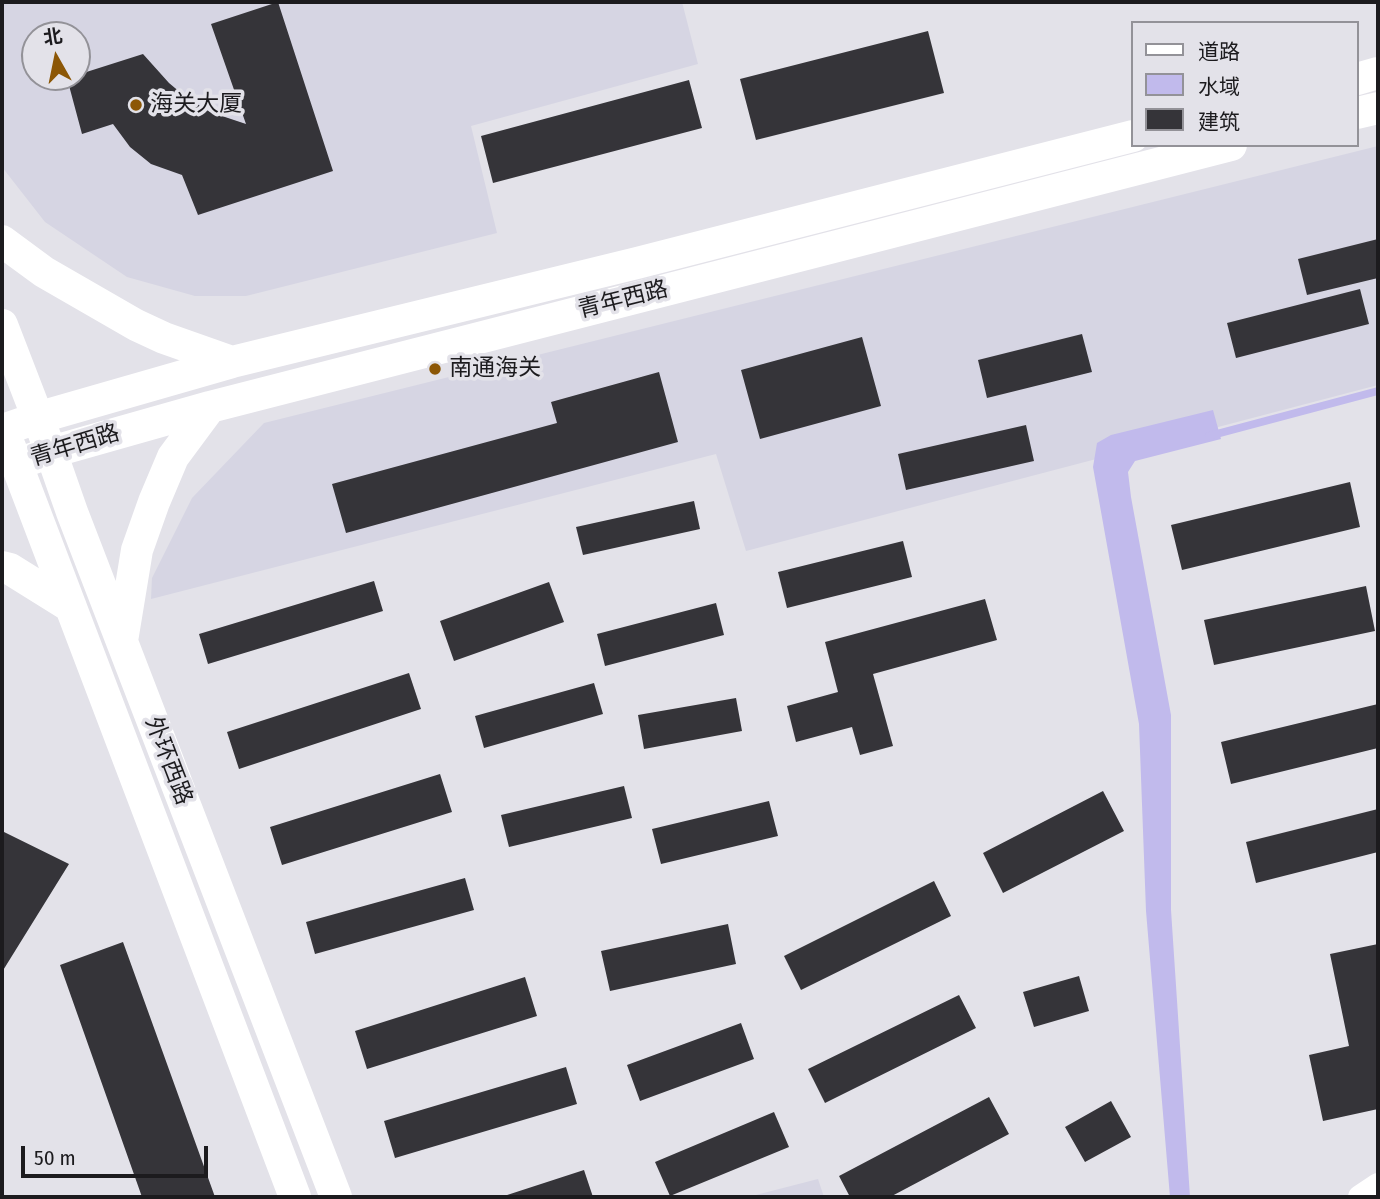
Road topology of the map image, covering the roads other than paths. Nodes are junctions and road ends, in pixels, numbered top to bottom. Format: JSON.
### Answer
{"nodes":[{"id":1,"x":1378,"y":73,"type":"edge"},
{"id":2,"x":1359,"y":78,"type":"edge"},
{"id":3,"x":1378,"y":108,"type":"edge"},
{"id":4,"x":1359,"y":113,"type":"edge"},
{"id":5,"x":1132,"y":136,"type":"edge"},
{"id":6,"x":1223,"y":147,"type":"edge"},
{"id":7,"x":2,"y":242,"type":"edge"},
{"id":8,"x":2,"y":325,"type":"edge"},
{"id":9,"x":232,"y":362,"type":"junction"},
{"id":10,"x":211,"y":407,"type":"junction"},
{"id":11,"x":37,"y":418,"type":"junction"},
{"id":12,"x":2,"y":429,"type":"edge"},
{"id":13,"x":51,"y":452,"type":"junction"},
{"id":14,"x":9,"y":468,"type":"edge"},
{"id":15,"x":2,"y":567,"type":"edge"},
{"id":16,"x":71,"y":607,"type":"junction"},
{"id":17,"x":122,"y":642,"type":"junction"},
{"id":18,"x":1378,"y":1185,"type":"edge"},
{"id":19,"x":295,"y":1197,"type":"edge"},
{"id":20,"x":336,"y":1197,"type":"edge"},
{"id":21,"x":1360,"y":1197,"type":"edge"}],
"edges":[{"from":1,"to":2,"type":"main road"},
{"from":3,"to":4,"type":"main road"},
{"from":5,"to":9,"type":"main road","name":"青年西路"},
{"from":6,"to":10,"type":"main road","name":"青年西路"},
{"from":7,"to":9,"type":"main road"},
{"from":8,"to":11,"type":"main road","name":"外环西路"},
{"from":9,"to":11,"type":"main road","name":"青年西路"},
{"from":10,"to":13,"type":"main road","name":"青年西路"},
{"from":10,"to":17,"type":"main road"},
{"from":11,"to":12,"type":"main road","name":"青年西路"},
{"from":11,"to":13,"type":"main road","name":"外环西路"},
{"from":12,"to":14,"type":"main road","name":"外环西路"},
{"from":13,"to":14,"type":"main road","name":"青年西路"},
{"from":13,"to":17,"type":"main road","name":"外环西路"},
{"from":14,"to":16,"type":"main road","name":"外环西路"},
{"from":15,"to":16,"type":"main road"},
{"from":16,"to":19,"type":"main road","name":"外环西路"},
{"from":17,"to":20,"type":"main road","name":"外环西路"},
{"from":18,"to":21,"type":"street"}]}
